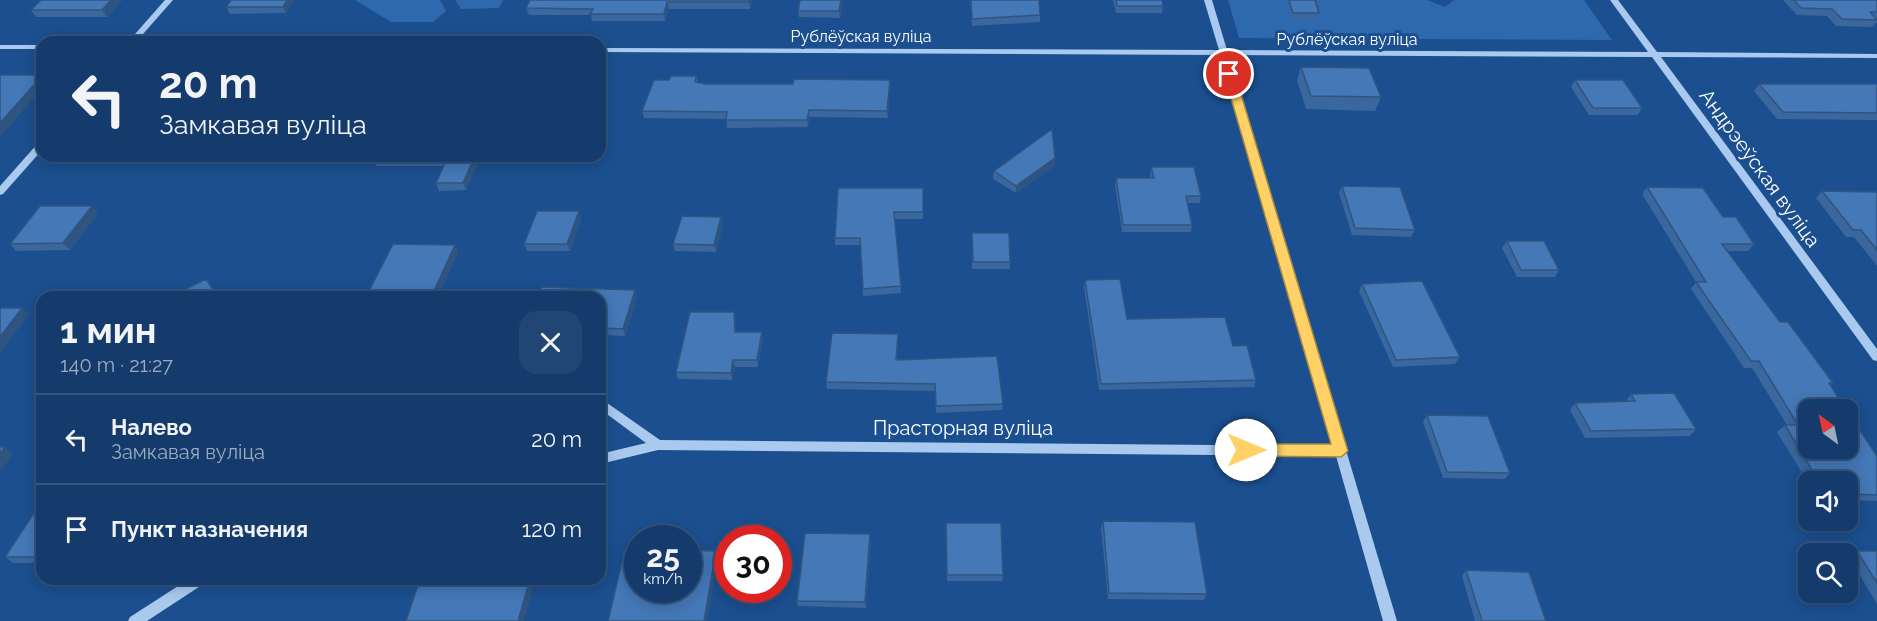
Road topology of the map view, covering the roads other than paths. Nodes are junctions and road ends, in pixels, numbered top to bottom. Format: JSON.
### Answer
{"nodes":[{"id":1,"x":169,"y":0,"type":"edge"},
{"id":2,"x":1208,"y":0,"type":"edge"},
{"id":3,"x":1614,"y":0,"type":"edge"},
{"id":4,"x":137,"y":36,"type":"edge"},
{"id":5,"x":0,"y":46,"type":"edge"},
{"id":6,"x":36,"y":47,"type":"edge"},
{"id":7,"x":606,"y":50,"type":"edge"},
{"id":8,"x":1224,"y":53,"type":"junction"},
{"id":9,"x":1654,"y":55,"type":"junction"},
{"id":10,"x":1877,"y":56,"type":"edge"},
{"id":11,"x":36,"y":151,"type":"edge"},
{"id":12,"x":0,"y":192,"type":"edge"},
{"id":13,"x":1877,"y":357,"type":"edge"},
{"id":14,"x":606,"y":407,"type":"edge"},
{"id":15,"x":658,"y":445,"type":"junction"},
{"id":16,"x":1341,"y":451,"type":"junction"},
{"id":17,"x":606,"y":458,"type":"edge"},
{"id":18,"x":191,"y":585,"type":"edge"},
{"id":19,"x":135,"y":621,"type":"edge"},
{"id":20,"x":1390,"y":621,"type":"edge"}],
"edges":[{"from":1,"to":4,"type":"street"},
{"from":2,"to":8,"type":"street"},
{"from":3,"to":9,"type":"street","name":"Андрэеўская вуліца"},
{"from":5,"to":6,"type":"street"},
{"from":7,"to":8,"type":"street","name":"Рублёўская вуліца"},
{"from":8,"to":9,"type":"street","name":"Рублёўская вуліца"},
{"from":8,"to":16,"type":"street"},
{"from":9,"to":10,"type":"street","name":"Рублёўская вуліца"},
{"from":9,"to":13,"type":"street","name":"Андрэеўская вуліца"},
{"from":11,"to":12,"type":"street"},
{"from":14,"to":15,"type":"street"},
{"from":15,"to":16,"type":"street","name":"Прасторная вуліца"},
{"from":15,"to":17,"type":"street","name":"Прасторная вуліца"},
{"from":16,"to":20,"type":"street"},
{"from":18,"to":19,"type":"street"}]}
